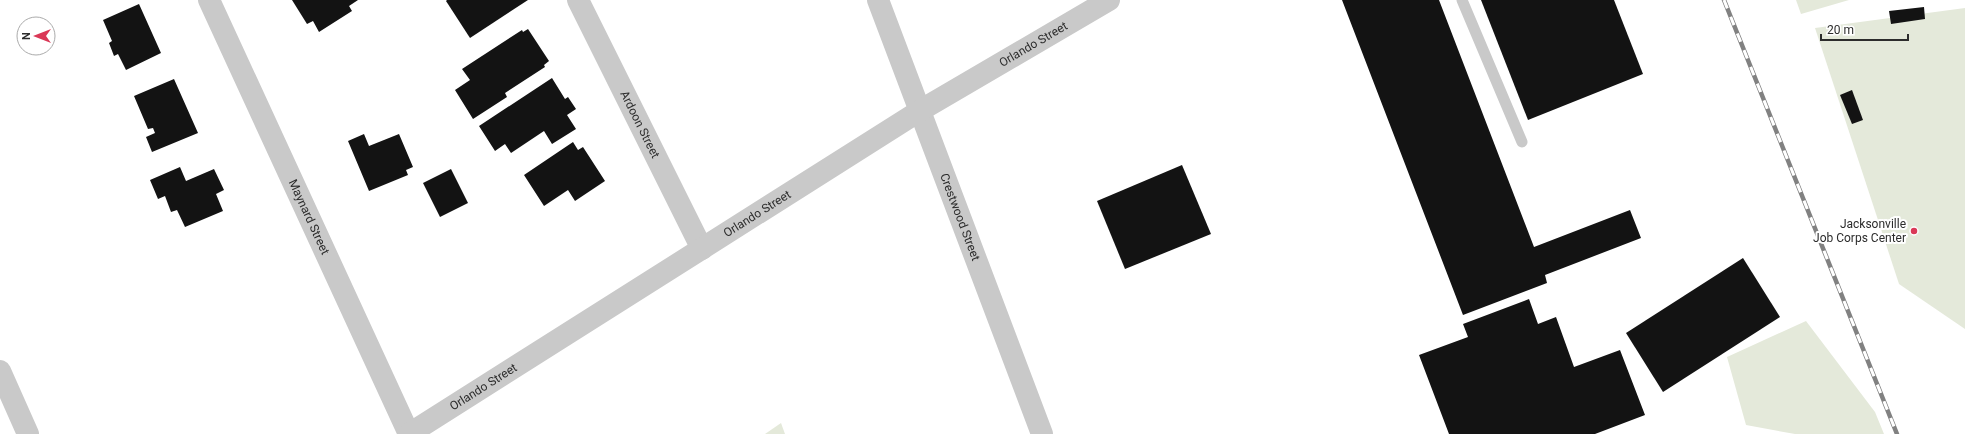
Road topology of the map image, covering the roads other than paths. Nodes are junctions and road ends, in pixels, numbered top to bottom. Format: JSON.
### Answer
{"nodes":[{"id":1,"x":209,"y":0,"type":"edge"},
{"id":2,"x":578,"y":0,"type":"edge"},
{"id":3,"x":878,"y":0,"type":"edge"},
{"id":4,"x":1109,"y":0,"type":"edge"},
{"id":5,"x":1462,"y":0,"type":"edge"},
{"id":6,"x":921,"y":110,"type":"junction"},
{"id":7,"x":1522,"y":142,"type":"dead end"},
{"id":8,"x":702,"y":249,"type":"junction"},
{"id":9,"x":0,"y":371,"type":"edge"},
{"id":10,"x":28,"y":434,"type":"edge"},
{"id":11,"x":409,"y":434,"type":"edge"},
{"id":12,"x":1042,"y":434,"type":"edge"}],
"edges":[{"from":1,"to":11,"type":"street","name":"Maynard Street"},
{"from":2,"to":8,"type":"street","name":"Ardoon Street"},
{"from":3,"to":6,"type":"street","name":"Crestwood Street"},
{"from":4,"to":6,"type":"street","name":"Orlando Street"},
{"from":5,"to":7,"type":"lane"},
{"from":6,"to":8,"type":"street","name":"Orlando Street"},
{"from":6,"to":12,"type":"street","name":"Crestwood Street"},
{"from":8,"to":11,"type":"street","name":"Orlando Street"},
{"from":9,"to":10,"type":"street"}]}
